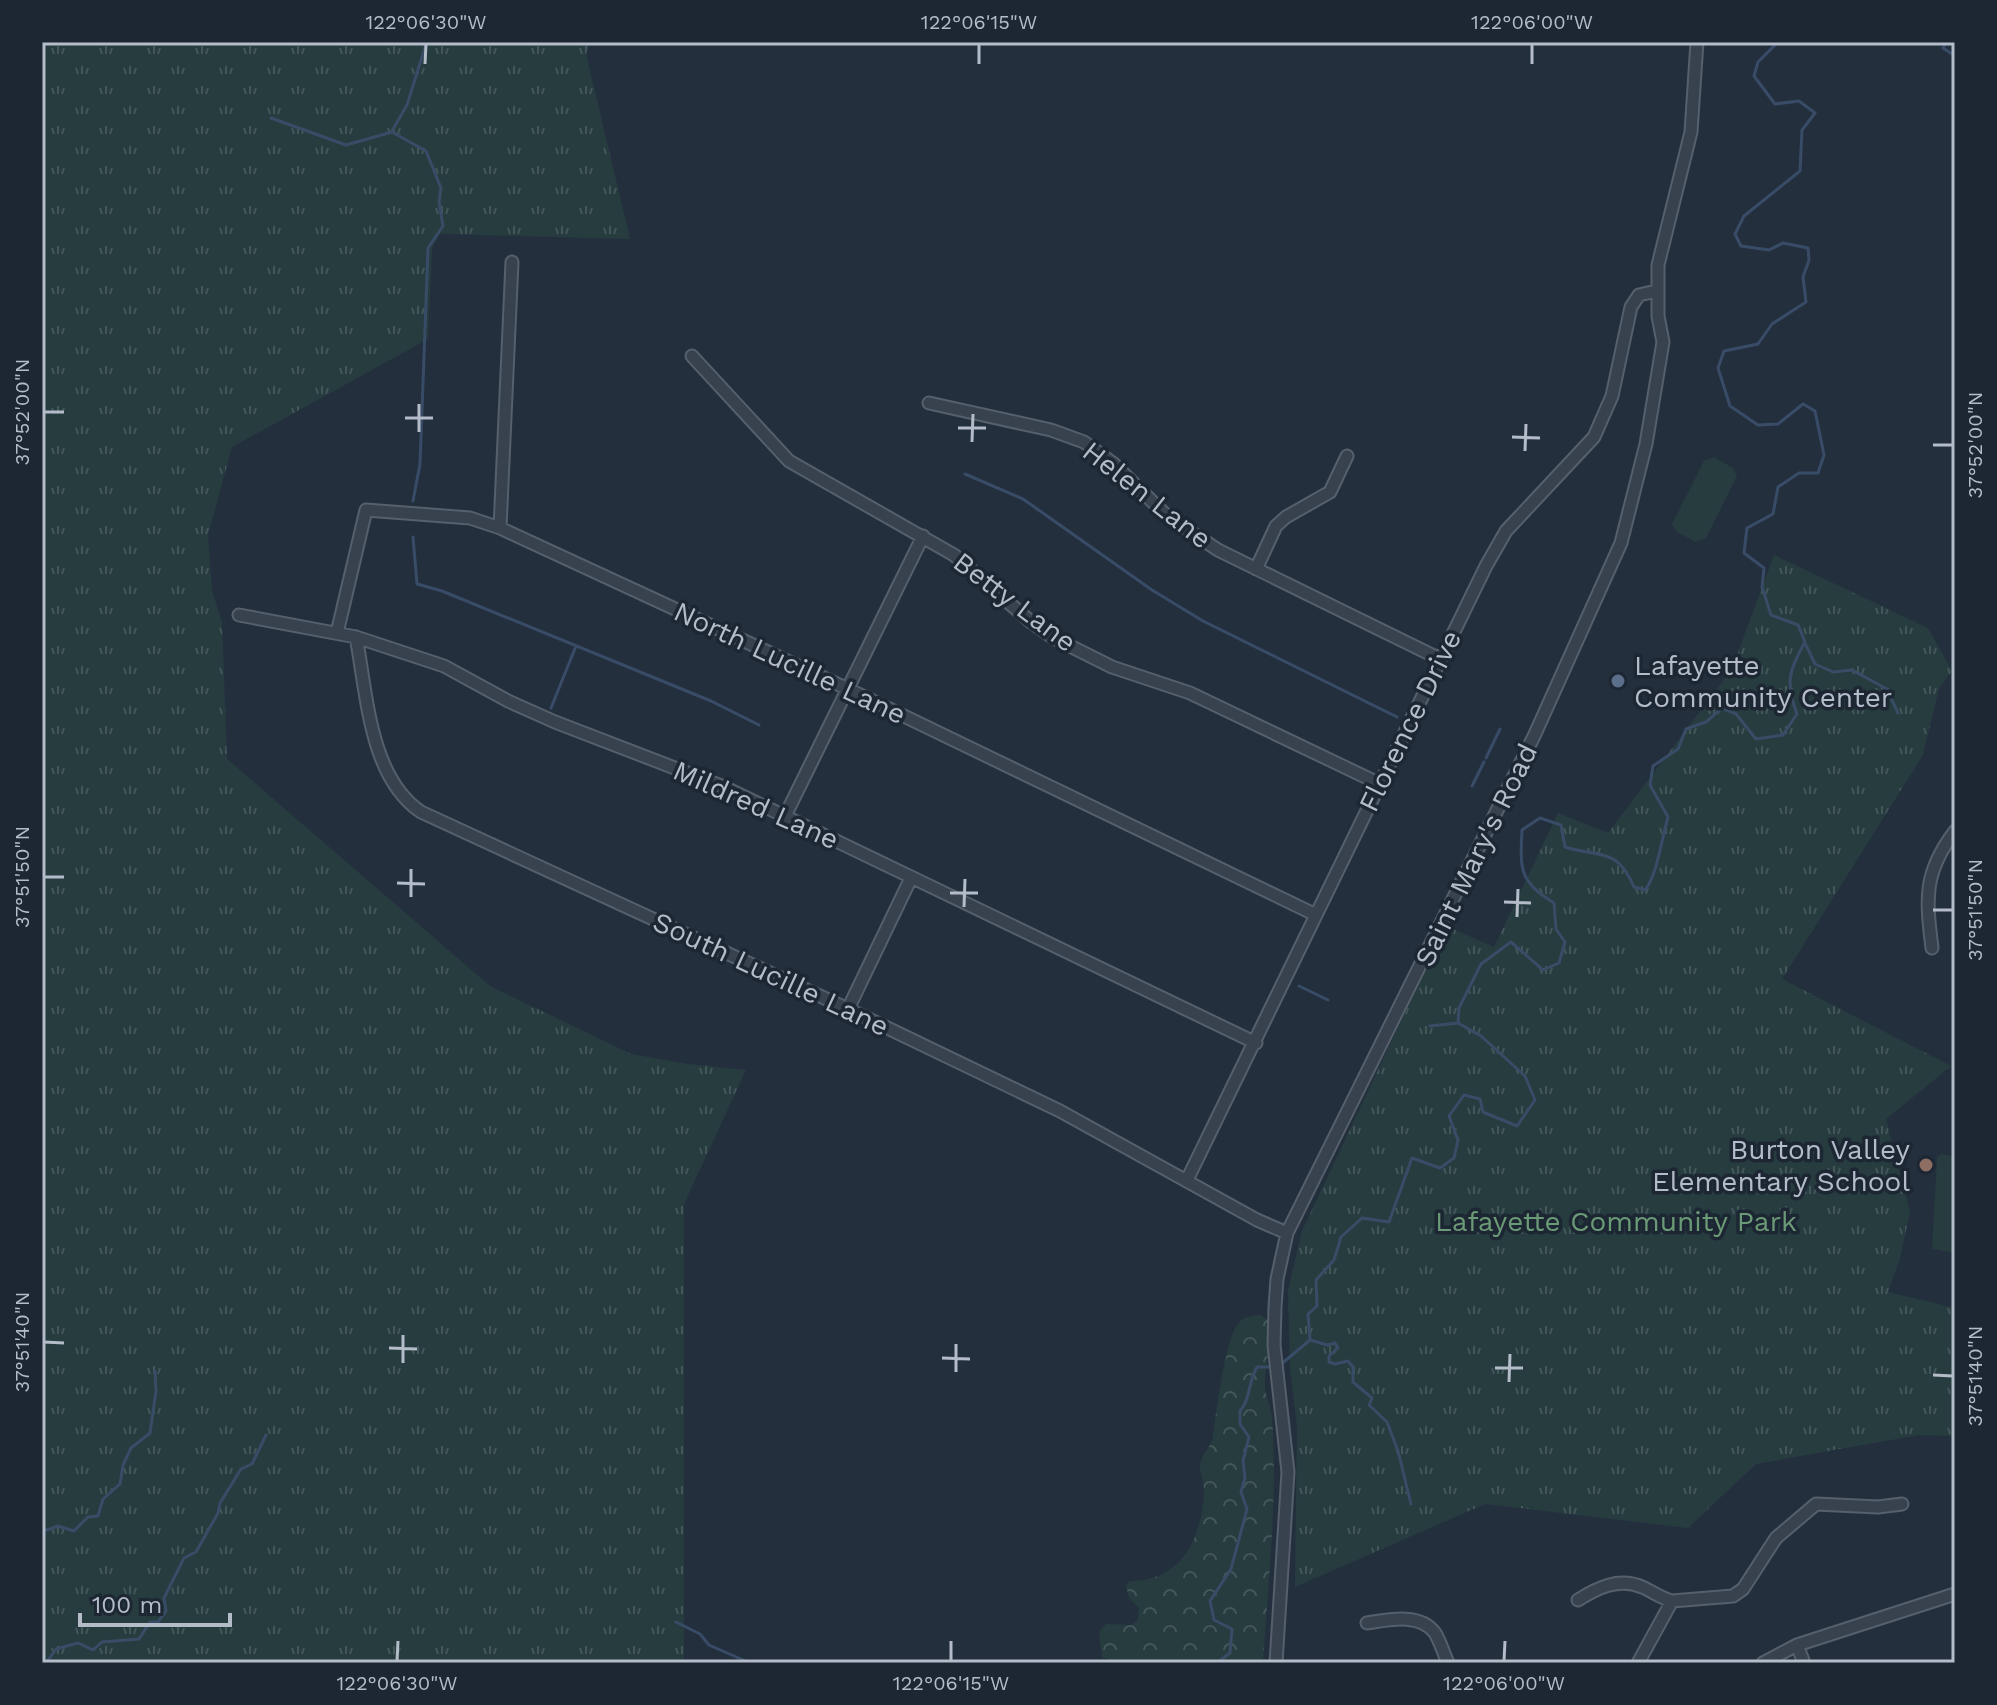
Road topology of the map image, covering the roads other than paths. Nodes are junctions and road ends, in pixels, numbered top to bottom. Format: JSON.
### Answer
{"nodes":[{"id":1,"x":1697,"y":42,"type":"edge"},
{"id":2,"x":512,"y":262,"type":"dead end"},
{"id":3,"x":1656,"y":291,"type":"junction"},
{"id":4,"x":692,"y":356,"type":"dead end"},
{"id":5,"x":929,"y":403,"type":"dead end"},
{"id":6,"x":1347,"y":456,"type":"dead end"},
{"id":7,"x":500,"y":528,"type":"junction"},
{"id":8,"x":923,"y":536,"type":"junction"},
{"id":9,"x":1256,"y":569,"type":"junction"},
{"id":10,"x":239,"y":615,"type":"dead end"},
{"id":11,"x":337,"y":633,"type":"junction"},
{"id":12,"x":356,"y":637,"type":"junction"},
{"id":13,"x":1440,"y":659,"type":"junction"},
{"id":14,"x":848,"y":689,"type":"junction"},
{"id":15,"x":1380,"y":784,"type":"junction"},
{"id":16,"x":785,"y":816,"type":"junction"},
{"id":17,"x":1955,"y":831,"type":"edge"},
{"id":18,"x":911,"y":878,"type":"junction"},
{"id":19,"x":1316,"y":915,"type":"junction"},
{"id":20,"x":1932,"y":948,"type":"dead end"},
{"id":21,"x":848,"y":1009,"type":"junction"},
{"id":22,"x":1256,"y":1043,"type":"junction"},
{"id":23,"x":1187,"y":1180,"type":"junction"},
{"id":24,"x":1287,"y":1233,"type":"junction"},
{"id":25,"x":1902,"y":1504,"type":"dead end"},
{"id":26,"x":1955,"y":1594,"type":"edge"},
{"id":27,"x":1578,"y":1600,"type":"dead end"},
{"id":28,"x":1672,"y":1601,"type":"junction"},
{"id":29,"x":1367,"y":1623,"type":"dead end"},
{"id":30,"x":1797,"y":1645,"type":"junction"},
{"id":31,"x":1276,"y":1663,"type":"edge"},
{"id":32,"x":1448,"y":1663,"type":"edge"},
{"id":33,"x":1638,"y":1663,"type":"edge"},
{"id":34,"x":1763,"y":1663,"type":"edge"},
{"id":35,"x":1804,"y":1663,"type":"edge"}],
"edges":[{"from":1,"to":3,"type":"street","name":"Saint Mary's Road"},
{"from":2,"to":7,"type":"street"},
{"from":3,"to":13,"type":"street","name":"Florence Drive"},
{"from":3,"to":24,"type":"street","name":"Saint Mary's Road"},
{"from":4,"to":8,"type":"street","name":"Betty Lane"},
{"from":5,"to":9,"type":"street","name":"Helen Lane"},
{"from":6,"to":9,"type":"street"},
{"from":7,"to":11,"type":"street","name":"North Lucille Lane"},
{"from":7,"to":14,"type":"street","name":"North Lucille Lane"},
{"from":8,"to":14,"type":"street"},
{"from":8,"to":15,"type":"street","name":"Betty Lane"},
{"from":9,"to":13,"type":"street","name":"Helen Lane"},
{"from":10,"to":11,"type":"street","name":"Mildred Lane"},
{"from":11,"to":12,"type":"street","name":"Mildred Lane"},
{"from":12,"to":16,"type":"street","name":"Mildred Lane"},
{"from":12,"to":21,"type":"street","name":"South Lucille Lane"},
{"from":13,"to":15,"type":"street","name":"Florence Drive"},
{"from":14,"to":16,"type":"street"},
{"from":14,"to":19,"type":"street","name":"North Lucille Lane"},
{"from":15,"to":19,"type":"street","name":"Florence Drive"},
{"from":16,"to":18,"type":"street","name":"Mildred Lane"},
{"from":17,"to":20,"type":"street"},
{"from":18,"to":21,"type":"street"},
{"from":18,"to":22,"type":"street","name":"Mildred Lane"},
{"from":19,"to":22,"type":"street","name":"Florence Drive"},
{"from":21,"to":23,"type":"street","name":"South Lucille Lane"},
{"from":22,"to":23,"type":"street","name":"Florence Drive"},
{"from":23,"to":24,"type":"street","name":"South Lucille Lane"},
{"from":24,"to":31,"type":"street","name":"Saint Mary's Road"},
{"from":25,"to":28,"type":"street"},
{"from":26,"to":30,"type":"street"},
{"from":27,"to":28,"type":"street"},
{"from":28,"to":33,"type":"street"},
{"from":29,"to":32,"type":"street"},
{"from":30,"to":34,"type":"street"},
{"from":30,"to":35,"type":"street"}]}
